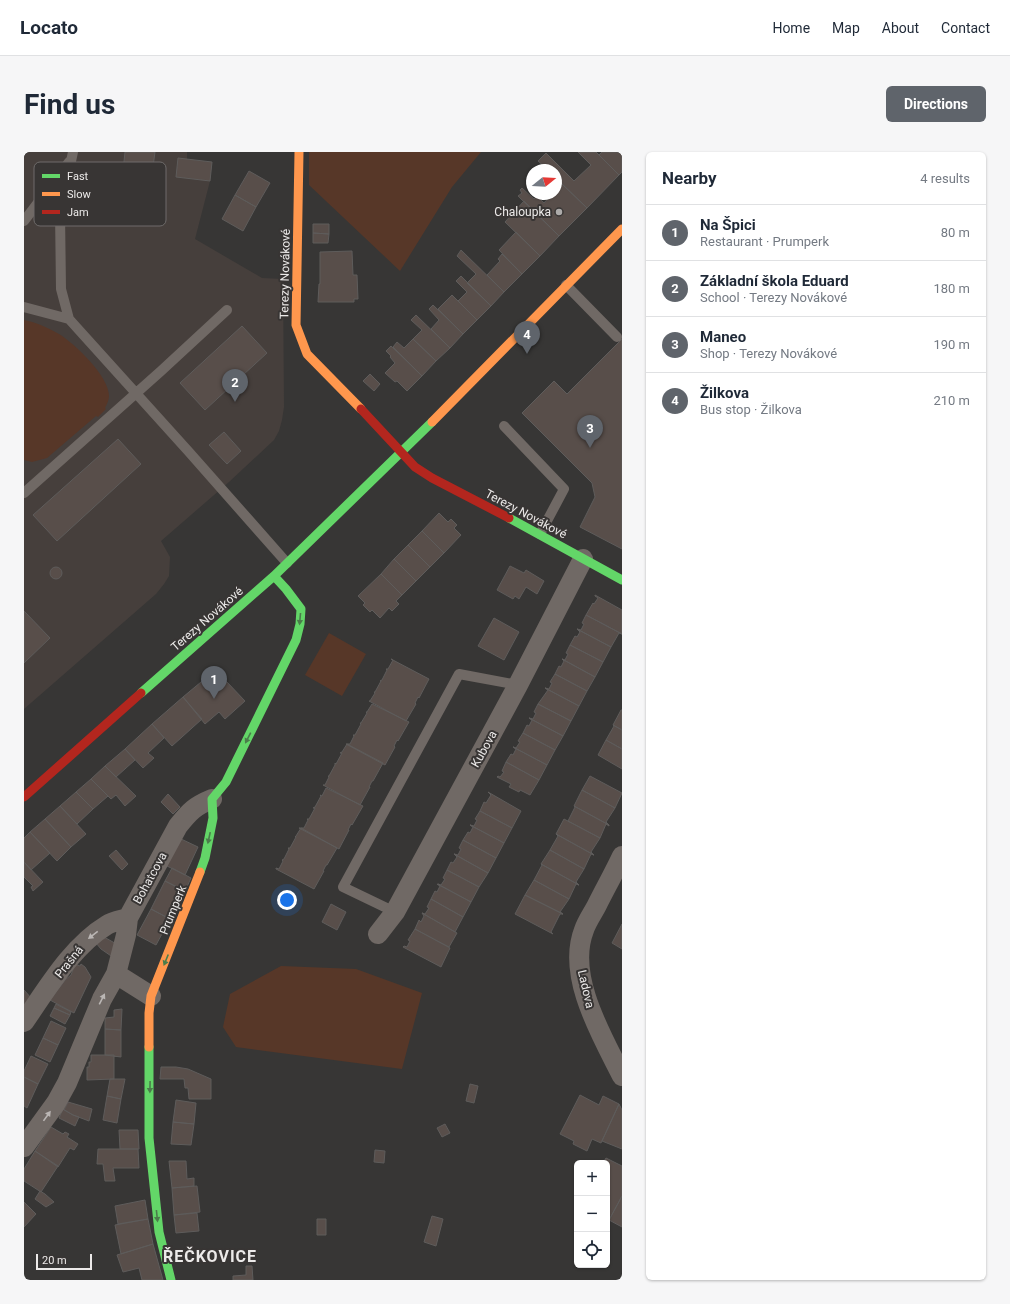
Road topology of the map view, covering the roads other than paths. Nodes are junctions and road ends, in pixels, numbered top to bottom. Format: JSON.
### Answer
{"nodes":[{"id":1,"x":299,"y":152,"type":"edge"},
{"id":2,"x":34,"y":207,"type":"edge"},
{"id":3,"x":24,"y":221,"type":"edge"},
{"id":4,"x":60,"y":226,"type":"edge"},
{"id":5,"x":622,"y":229,"type":"edge"},
{"id":6,"x":566,"y":285,"type":"junction"},
{"id":7,"x":24,"y":307,"type":"edge"},
{"id":8,"x":227,"y":310,"type":"dead end"},
{"id":9,"x":69,"y":320,"type":"junction"},
{"id":10,"x":617,"y":337,"type":"dead end"},
{"id":11,"x":136,"y":393,"type":"junction"},
{"id":12,"x":504,"y":426,"type":"dead end"},
{"id":13,"x":401,"y":453,"type":"junction"},
{"id":14,"x":24,"y":493,"type":"edge"},
{"id":15,"x":540,"y":534,"type":"junction"},
{"id":16,"x":583,"y":559,"type":"junction"},
{"id":17,"x":287,"y":563,"type":"junction"},
{"id":18,"x":274,"y":576,"type":"junction"},
{"id":19,"x":622,"y":580,"type":"edge"},
{"id":20,"x":518,"y":685,"type":"junction"},
{"id":21,"x":24,"y":797,"type":"edge"},
{"id":22,"x":212,"y":799,"type":"junction"},
{"id":23,"x":622,"y":856,"type":"edge"},
{"id":24,"x":395,"y":912,"type":"junction"},
{"id":25,"x":128,"y":918,"type":"junction"},
{"id":26,"x":378,"y":934,"type":"dead end"},
{"id":27,"x":116,"y":974,"type":"junction"},
{"id":28,"x":151,"y":996,"type":"junction"},
{"id":29,"x":24,"y":1022,"type":"edge"},
{"id":30,"x":622,"y":1076,"type":"edge"},
{"id":31,"x":24,"y":1147,"type":"edge"},
{"id":32,"x":171,"y":1280,"type":"edge"}],
"edges":[{"from":1,"to":13,"type":"street","name":"Terezy Novákové"},
{"from":2,"to":3,"type":"lane"},
{"from":4,"to":9,"type":"lane"},
{"from":5,"to":6,"type":"street"},
{"from":6,"to":10,"type":"lane"},
{"from":6,"to":13,"type":"street"},
{"from":7,"to":9,"type":"lane"},
{"from":8,"to":11,"type":"lane"},
{"from":9,"to":11,"type":"lane"},
{"from":11,"to":14,"type":"lane"},
{"from":11,"to":17,"type":"lane"},
{"from":12,"to":15,"type":"lane"},
{"from":13,"to":15,"type":"street","name":"Terezy Novákové"},
{"from":13,"to":17,"type":"street","name":"Terezy Novákové"},
{"from":15,"to":16,"type":"street","name":"Terezy Novákové"},
{"from":16,"to":19,"type":"street","name":"Terezy Novákové"},
{"from":16,"to":20,"type":"street","name":"Kubova"},
{"from":17,"to":18,"type":"street","name":"Terezy Novákové"},
{"from":18,"to":21,"type":"street","name":"Terezy Novákové"},
{"from":18,"to":22,"type":"street","one_way":true},
{"from":20,"to":24,"type":"street","name":"Kubova"},
{"from":20,"to":24,"type":"lane"},
{"from":22,"to":25,"type":"street","name":"Bohatcova"},
{"from":22,"to":28,"type":"street","name":"Prumperk","one_way":true},
{"from":23,"to":30,"type":"street","name":"Ladova"},
{"from":24,"to":26,"type":"street","name":"Kubova"},
{"from":25,"to":27,"type":"street","name":"Bohatcova"},
{"from":25,"to":29,"type":"street","name":"Prašná","one_way":true},
{"from":27,"to":28,"type":"street"},
{"from":31,"to":27,"type":"street","name":"Bohatcova","one_way":true},
{"from":28,"to":32,"type":"street","name":"Prumperk","one_way":true}]}
